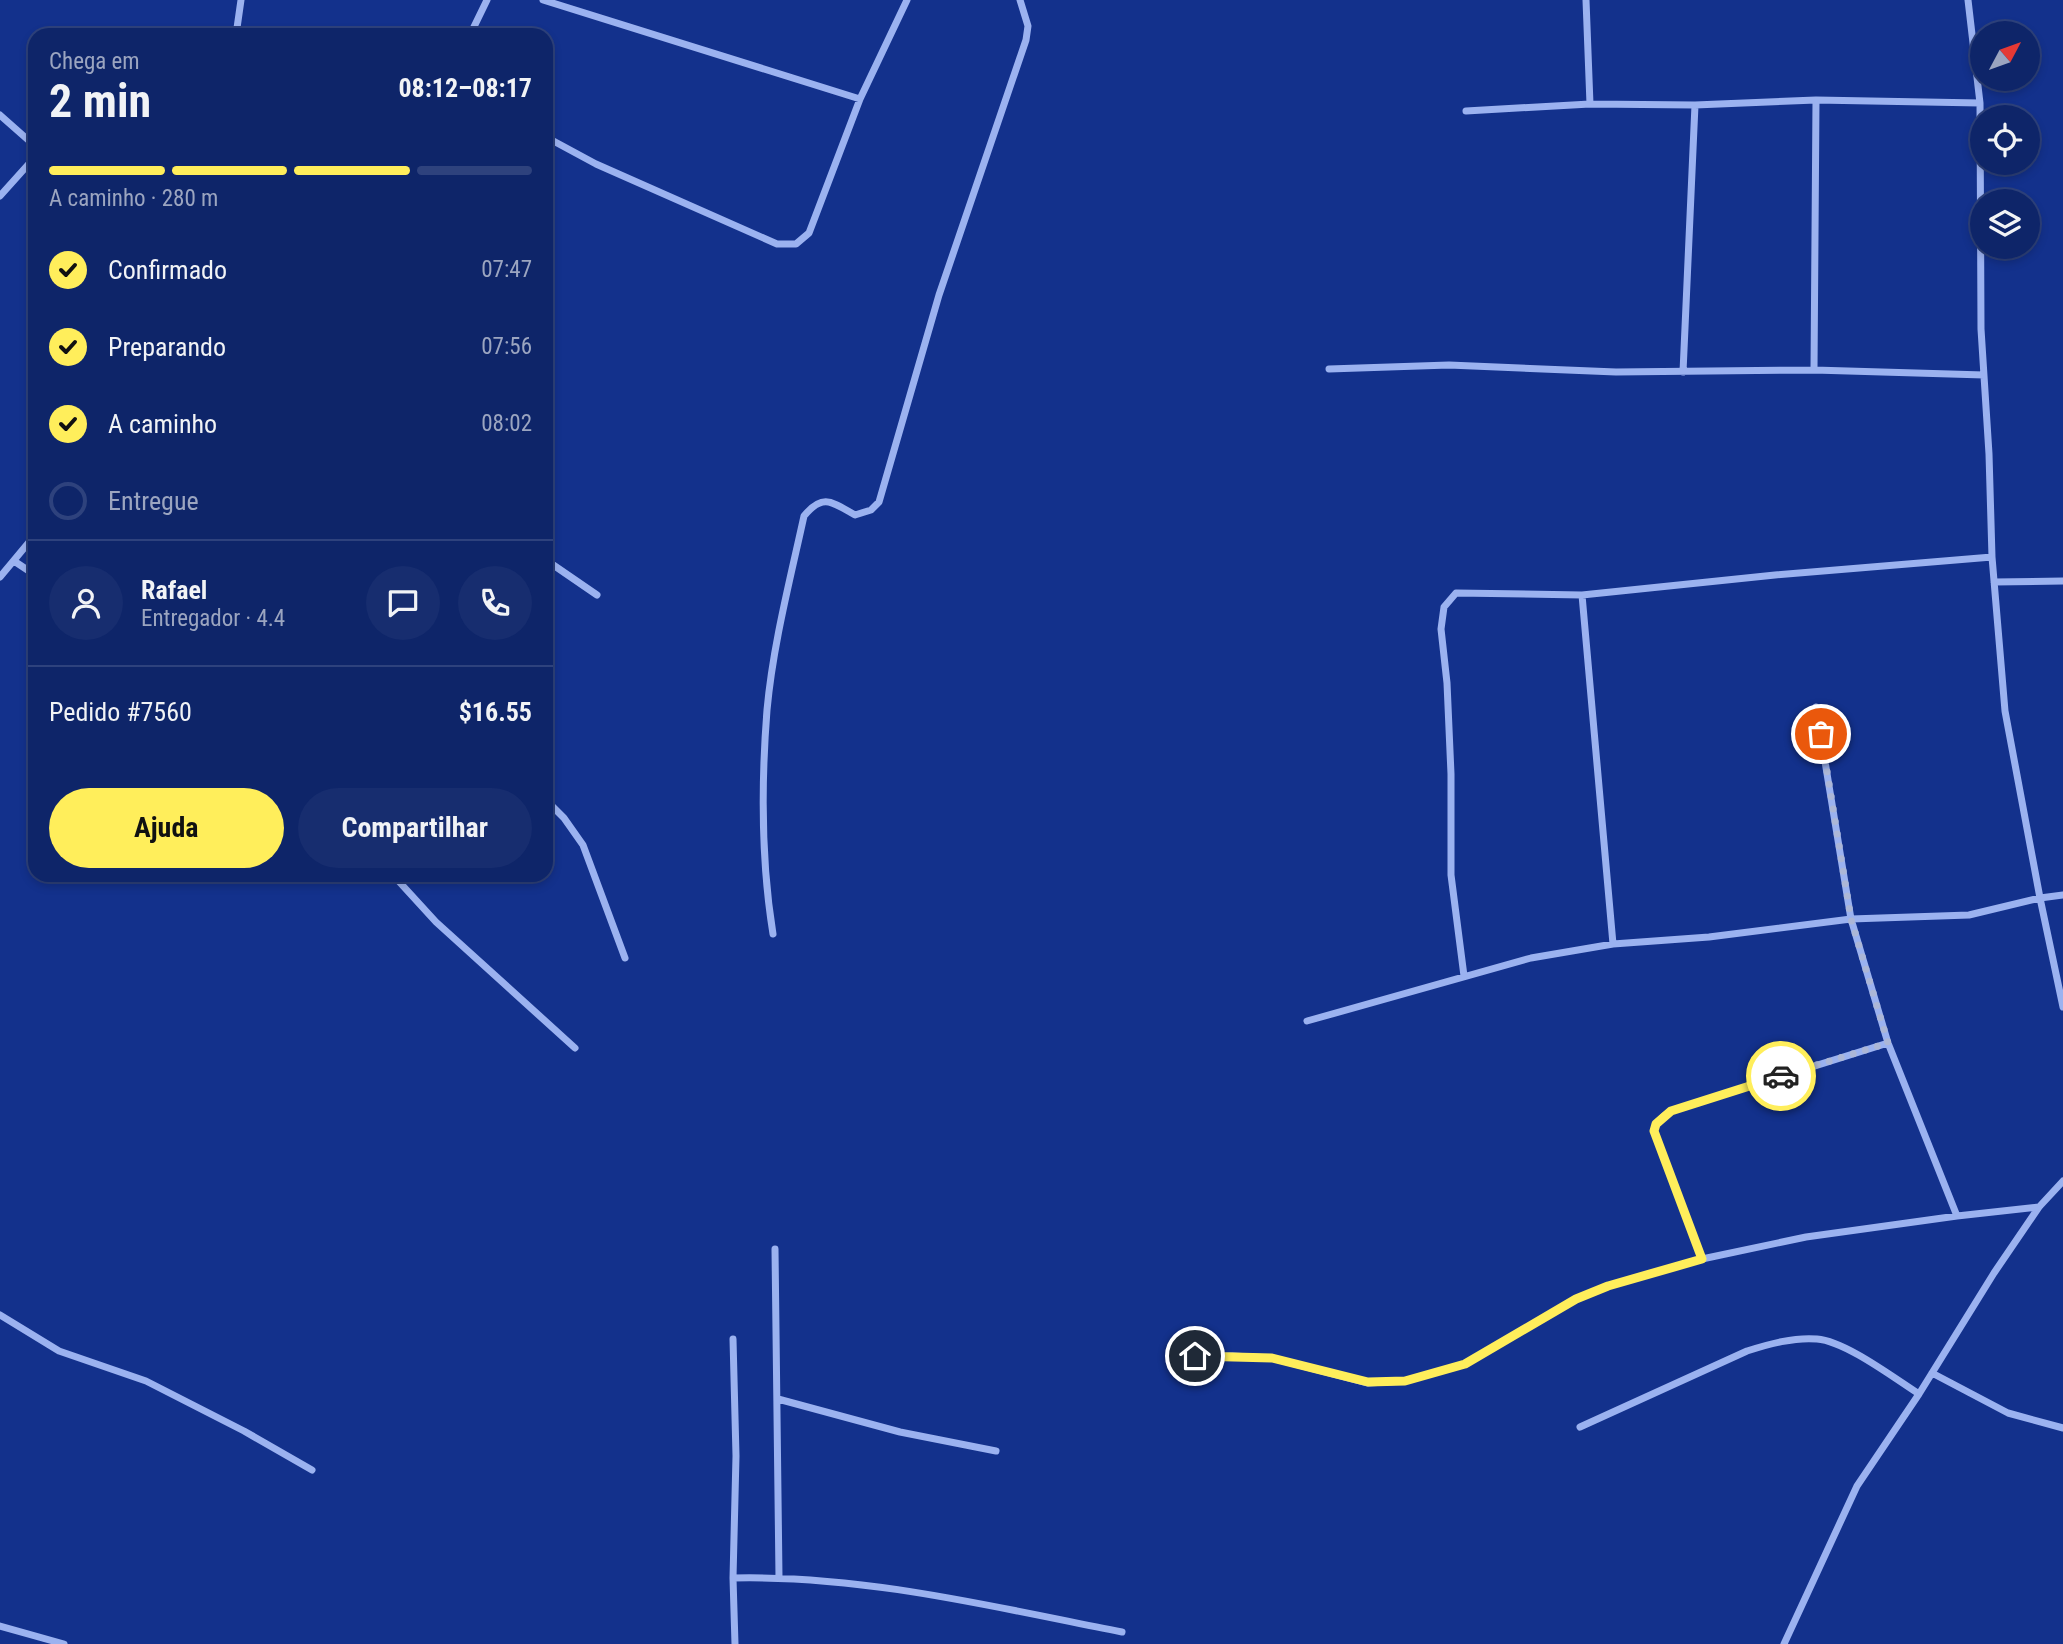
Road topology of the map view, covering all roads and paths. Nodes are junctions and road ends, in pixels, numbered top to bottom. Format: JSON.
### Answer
{"nodes":[{"id":1,"x":240,"y":0,"type":"edge"},
{"id":2,"x":487,"y":0,"type":"edge"},
{"id":3,"x":542,"y":0,"type":"edge"},
{"id":4,"x":907,"y":0,"type":"edge"},
{"id":5,"x":1020,"y":0,"type":"edge"},
{"id":6,"x":1586,"y":0,"type":"edge"},
{"id":7,"x":1968,"y":0,"type":"edge"},
{"id":8,"x":237,"y":28,"type":"edge"},
{"id":9,"x":473,"y":28,"type":"edge"},
{"id":10,"x":860,"y":99,"type":"junction"},
{"id":11,"x":1816,"y":100,"type":"junction"},
{"id":12,"x":1980,"y":103,"type":"junction"},
{"id":13,"x":1590,"y":104,"type":"junction"},
{"id":14,"x":1695,"y":105,"type":"junction"},
{"id":15,"x":1466,"y":111,"type":"dead end"},
{"id":16,"x":0,"y":115,"type":"edge"},
{"id":17,"x":28,"y":140,"type":"edge"},
{"id":18,"x":553,"y":141,"type":"edge"},
{"id":19,"x":28,"y":165,"type":"edge"},
{"id":20,"x":0,"y":196,"type":"edge"},
{"id":21,"x":1329,"y":369,"type":"dead end"},
{"id":22,"x":1814,"y":370,"type":"junction"},
{"id":23,"x":1683,"y":372,"type":"junction"},
{"id":24,"x":1984,"y":375,"type":"junction"},
{"id":25,"x":28,"y":544,"type":"edge"},
{"id":26,"x":1992,"y":557,"type":"junction"},
{"id":27,"x":14,"y":561,"type":"junction"},
{"id":28,"x":553,"y":565,"type":"edge"},
{"id":29,"x":28,"y":570,"type":"edge"},
{"id":30,"x":0,"y":577,"type":"edge"},
{"id":31,"x":2063,"y":581,"type":"edge"},
{"id":32,"x":1994,"y":582,"type":"junction"},
{"id":33,"x":597,"y":595,"type":"dead end"},
{"id":34,"x":1583,"y":595,"type":"junction"},
{"id":35,"x":1816,"y":707,"type":"dead end"},
{"id":36,"x":553,"y":807,"type":"edge"},
{"id":37,"x":399,"y":882,"type":"edge"},
{"id":38,"x":2063,"y":895,"type":"edge"},
{"id":39,"x":2040,"y":898,"type":"junction"},
{"id":40,"x":1851,"y":919,"type":"junction"},
{"id":41,"x":773,"y":934,"type":"dead end"},
{"id":42,"x":1612,"y":944,"type":"junction"},
{"id":43,"x":625,"y":958,"type":"dead end"},
{"id":44,"x":1464,"y":976,"type":"junction"},
{"id":45,"x":2063,"y":1007,"type":"edge"},
{"id":46,"x":1307,"y":1021,"type":"dead end"},
{"id":47,"x":1888,"y":1043,"type":"junction"},
{"id":48,"x":575,"y":1048,"type":"dead end"},
{"id":49,"x":2061,"y":1185,"type":"edge"},
{"id":50,"x":2039,"y":1207,"type":"junction"},
{"id":51,"x":1957,"y":1216,"type":"junction"},
{"id":52,"x":775,"y":1249,"type":"dead end"},
{"id":53,"x":1702,"y":1259,"type":"junction"},
{"id":54,"x":0,"y":1315,"type":"edge"},
{"id":55,"x":733,"y":1339,"type":"dead end"},
{"id":56,"x":1172,"y":1358,"type":"dead end"},
{"id":57,"x":1932,"y":1373,"type":"junction"},
{"id":58,"x":1919,"y":1394,"type":"junction"},
{"id":59,"x":778,"y":1399,"type":"junction"},
{"id":60,"x":1580,"y":1427,"type":"dead end"},
{"id":61,"x":2063,"y":1428,"type":"edge"},
{"id":62,"x":996,"y":1451,"type":"dead end"},
{"id":63,"x":312,"y":1470,"type":"dead end"},
{"id":64,"x":779,"y":1577,"type":"junction"},
{"id":65,"x":733,"y":1578,"type":"junction"},
{"id":66,"x":0,"y":1626,"type":"edge"},
{"id":67,"x":1122,"y":1632,"type":"dead end"},
{"id":68,"x":65,"y":1644,"type":"edge"},
{"id":69,"x":735,"y":1644,"type":"edge"},
{"id":70,"x":1784,"y":1644,"type":"edge"}],
"edges":[{"from":1,"to":8,"type":"street"},
{"from":2,"to":9,"type":"street"},
{"from":3,"to":10,"type":"street"},
{"from":4,"to":10,"type":"street"},
{"from":5,"to":41,"type":"street"},
{"from":6,"to":13,"type":"street"},
{"from":7,"to":12,"type":"street"},
{"from":10,"to":18,"type":"street"},
{"from":11,"to":12,"type":"street"},
{"from":11,"to":14,"type":"street"},
{"from":11,"to":22,"type":"street"},
{"from":12,"to":24,"type":"street"},
{"from":13,"to":14,"type":"street"},
{"from":13,"to":15,"type":"street"},
{"from":14,"to":23,"type":"street"},
{"from":16,"to":17,"type":"street"},
{"from":19,"to":20,"type":"street"},
{"from":21,"to":23,"type":"street"},
{"from":22,"to":23,"type":"street"},
{"from":22,"to":24,"type":"street"},
{"from":24,"to":26,"type":"street"},
{"from":25,"to":27,"type":"street"},
{"from":26,"to":32,"type":"street"},
{"from":26,"to":34,"type":"street"},
{"from":27,"to":29,"type":"street"},
{"from":27,"to":30,"type":"street"},
{"from":28,"to":33,"type":"street"},
{"from":31,"to":32,"type":"street"},
{"from":32,"to":39,"type":"street"},
{"from":34,"to":42,"type":"street"},
{"from":34,"to":44,"type":"street"},
{"from":35,"to":40,"type":"street"},
{"from":36,"to":43,"type":"street"},
{"from":37,"to":48,"type":"street"},
{"from":38,"to":39,"type":"street"},
{"from":39,"to":40,"type":"street"},
{"from":39,"to":45,"type":"street"},
{"from":40,"to":42,"type":"street"},
{"from":40,"to":47,"type":"street"},
{"from":42,"to":44,"type":"street"},
{"from":44,"to":46,"type":"street"},
{"from":47,"to":51,"type":"street"},
{"from":47,"to":53,"type":"street"},
{"from":49,"to":50,"type":"street"},
{"from":50,"to":51,"type":"street"},
{"from":50,"to":57,"type":"street"},
{"from":51,"to":53,"type":"street"},
{"from":52,"to":59,"type":"street"},
{"from":53,"to":56,"type":"street"},
{"from":54,"to":63,"type":"street"},
{"from":55,"to":65,"type":"street"},
{"from":57,"to":58,"type":"street"},
{"from":57,"to":61,"type":"street"},
{"from":58,"to":60,"type":"street"},
{"from":58,"to":70,"type":"street"},
{"from":59,"to":62,"type":"street"},
{"from":59,"to":64,"type":"street"},
{"from":64,"to":65,"type":"street"},
{"from":64,"to":67,"type":"street"},
{"from":65,"to":69,"type":"street"},
{"from":66,"to":68,"type":"street"}]}
